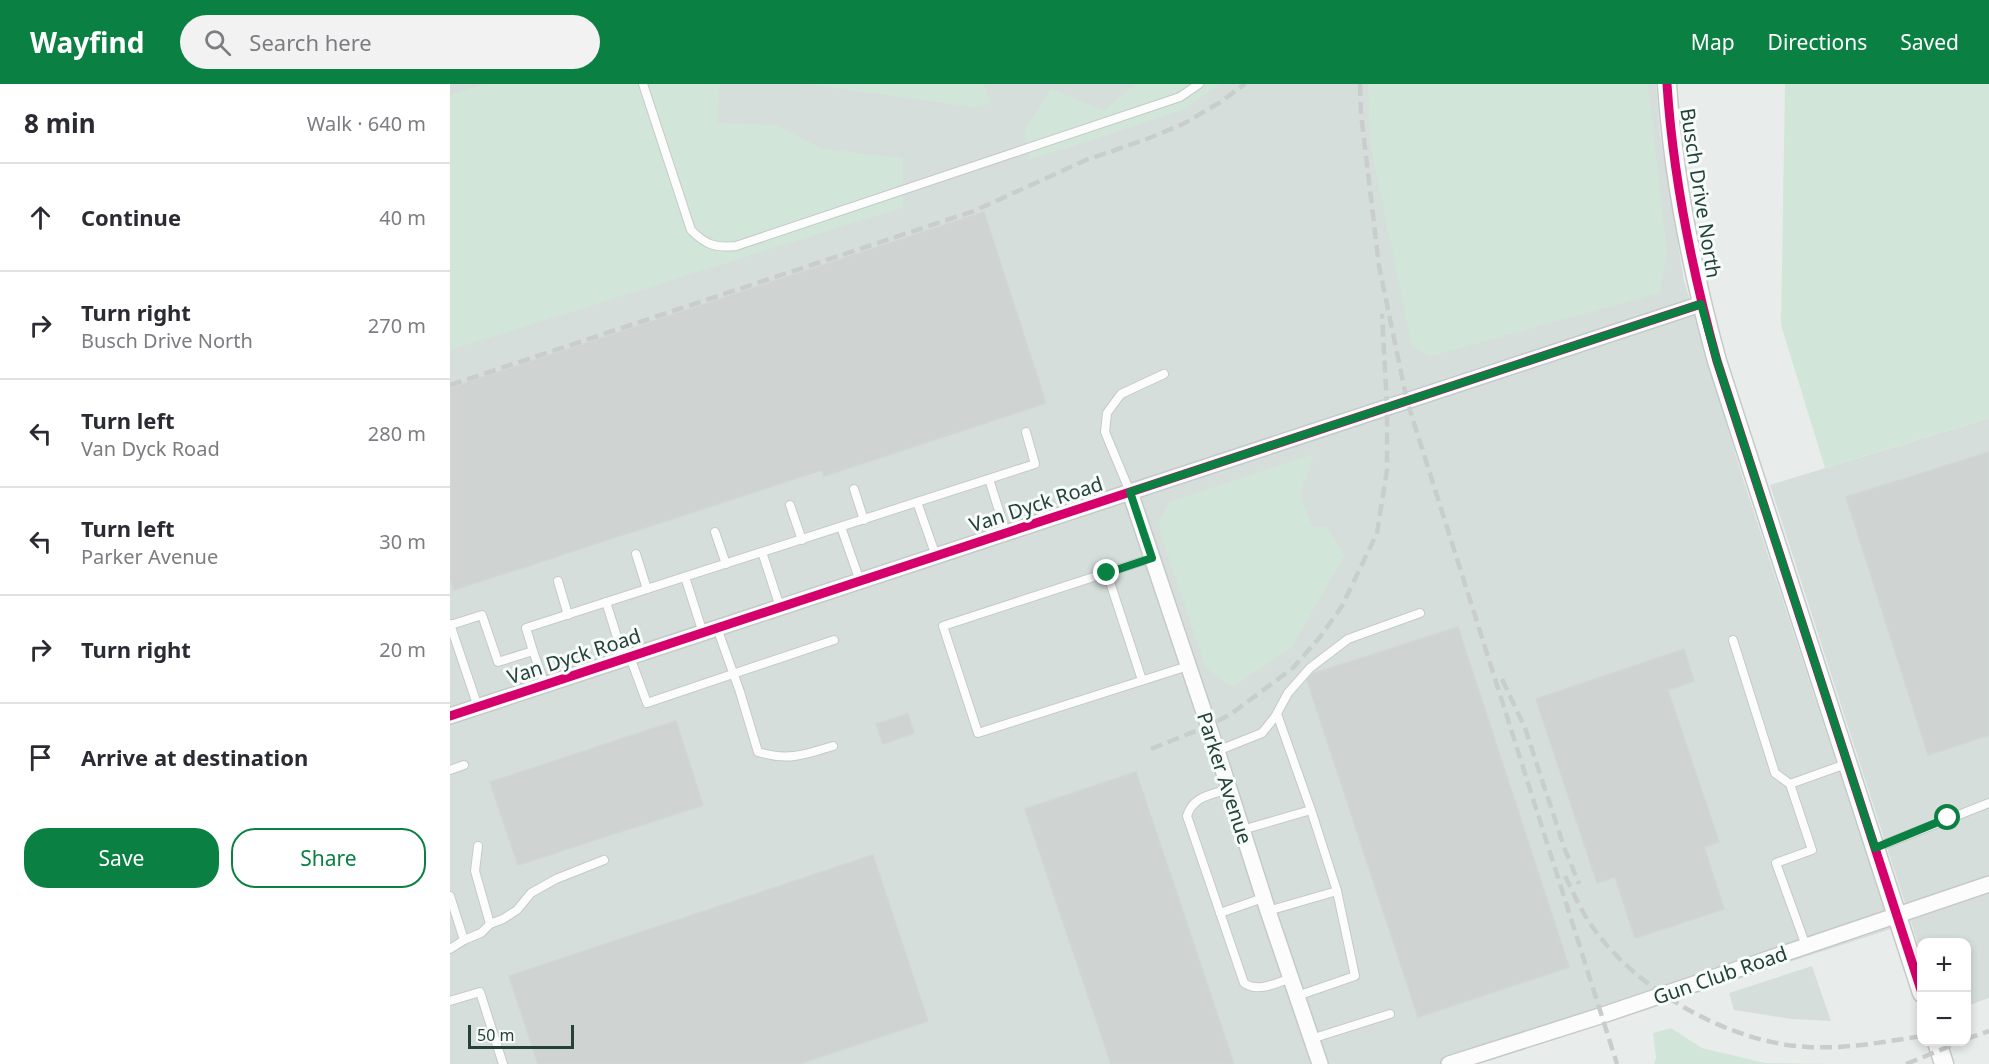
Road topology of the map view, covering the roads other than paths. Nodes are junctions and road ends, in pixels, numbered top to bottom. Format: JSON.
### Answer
{"nodes":[{"id":1,"x":643,"y":84,"type":"edge"},
{"id":2,"x":1200,"y":84,"type":"edge"},
{"id":3,"x":1667,"y":84,"type":"edge"},
{"id":4,"x":1701,"y":304,"type":"junction"},
{"id":5,"x":1164,"y":374,"type":"dead end"},
{"id":6,"x":1026,"y":432,"type":"dead end"},
{"id":7,"x":989,"y":479,"type":"junction"},
{"id":8,"x":854,"y":489,"type":"dead end"},
{"id":9,"x":1130,"y":492,"type":"junction"},
{"id":10,"x":917,"y":502,"type":"junction"},
{"id":11,"x":790,"y":505,"type":"dead end"},
{"id":12,"x":864,"y":520,"type":"junction"},
{"id":13,"x":841,"y":527,"type":"junction"},
{"id":14,"x":715,"y":532,"type":"dead end"},
{"id":15,"x":1006,"y":533,"type":"junction"},
{"id":16,"x":802,"y":540,"type":"junction"},
{"id":17,"x":762,"y":552,"type":"junction"},
{"id":18,"x":636,"y":554,"type":"dead end"},
{"id":19,"x":936,"y":556,"type":"junction"},
{"id":20,"x":1152,"y":558,"type":"junction"},
{"id":21,"x":726,"y":564,"type":"junction"},
{"id":22,"x":1107,"y":573,"type":"junction"},
{"id":23,"x":685,"y":577,"type":"junction"},
{"id":24,"x":558,"y":581,"type":"dead end"},
{"id":25,"x":860,"y":581,"type":"junction"},
{"id":26,"x":647,"y":589,"type":"junction"},
{"id":27,"x":606,"y":602,"type":"junction"},
{"id":28,"x":780,"y":607,"type":"junction"},
{"id":29,"x":1420,"y":613,"type":"dead end"},
{"id":30,"x":568,"y":615,"type":"junction"},
{"id":31,"x":451,"y":625,"type":"edge"},
{"id":32,"x":710,"y":631,"type":"junction"},
{"id":33,"x":834,"y":640,"type":"dead end"},
{"id":34,"x":1733,"y":640,"type":"dead end"},
{"id":35,"x":533,"y":651,"type":"junction"},
{"id":36,"x":627,"y":658,"type":"junction"},
{"id":37,"x":1188,"y":666,"type":"junction"},
{"id":38,"x":734,"y":674,"type":"junction"},
{"id":39,"x":1142,"y":680,"type":"junction"},
{"id":40,"x":545,"y":685,"type":"junction"},
{"id":41,"x":478,"y":707,"type":"junction"},
{"id":42,"x":1277,"y":714,"type":"junction"},
{"id":43,"x":450,"y":716,"type":"edge"},
{"id":44,"x":832,"y":746,"type":"dead end"},
{"id":45,"x":1217,"y":751,"type":"junction"},
{"id":46,"x":1848,"y":764,"type":"junction"},
{"id":47,"x":464,"y":765,"type":"dead end"},
{"id":48,"x":450,"y":770,"type":"edge"},
{"id":49,"x":1790,"y":784,"type":"junction"},
{"id":50,"x":1229,"y":789,"type":"junction"},
{"id":51,"x":1989,"y":803,"type":"edge"},
{"id":52,"x":1311,"y":810,"type":"junction"},
{"id":53,"x":1242,"y":830,"type":"junction"},
{"id":54,"x":478,"y":846,"type":"dead end"},
{"id":55,"x":1875,"y":848,"type":"junction"},
{"id":56,"x":604,"y":860,"type":"dead end"},
{"id":57,"x":1989,"y":884,"type":"edge"},
{"id":58,"x":1336,"y":891,"type":"junction"},
{"id":59,"x":450,"y":896,"type":"edge"},
{"id":60,"x":1265,"y":905,"type":"junction"},
{"id":61,"x":1220,"y":913,"type":"junction"},
{"id":62,"x":1897,"y":915,"type":"junction"},
{"id":63,"x":490,"y":924,"type":"junction"},
{"id":64,"x":464,"y":940,"type":"junction"},
{"id":65,"x":1806,"y":946,"type":"junction"},
{"id":66,"x":450,"y":949,"type":"edge"},
{"id":67,"x":1291,"y":978,"type":"junction"},
{"id":68,"x":1922,"y":992,"type":"edge"},
{"id":69,"x":1297,"y":996,"type":"junction"},
{"id":70,"x":450,"y":1001,"type":"edge"},
{"id":71,"x":1390,"y":1014,"type":"dead end"},
{"id":72,"x":1311,"y":1039,"type":"junction"},
{"id":73,"x":1939,"y":1046,"type":"edge"},
{"id":74,"x":503,"y":1064,"type":"edge"},
{"id":75,"x":1320,"y":1064,"type":"edge"},
{"id":76,"x":1449,"y":1064,"type":"edge"},
{"id":77,"x":1944,"y":1064,"type":"edge"}],
"edges":[{"from":1,"to":2,"type":"lane"},
{"from":3,"to":4,"type":"street","name":"Busch Drive North"},
{"from":4,"to":9,"type":"street","name":"Van Dyck Road"},
{"from":4,"to":46,"type":"street","name":"Busch Drive North"},
{"from":5,"to":9,"type":"lane"},
{"from":6,"to":7,"type":"lane"},
{"from":7,"to":10,"type":"lane"},
{"from":7,"to":15,"type":"lane"},
{"from":8,"to":12,"type":"lane"},
{"from":9,"to":15,"type":"street","name":"Van Dyck Road"},
{"from":9,"to":20,"type":"street","name":"Parker Avenue"},
{"from":10,"to":12,"type":"lane"},
{"from":10,"to":19,"type":"lane"},
{"from":11,"to":16,"type":"lane"},
{"from":12,"to":13,"type":"lane"},
{"from":13,"to":16,"type":"lane"},
{"from":13,"to":25,"type":"lane"},
{"from":14,"to":21,"type":"lane"},
{"from":15,"to":19,"type":"street","name":"Van Dyck Road"},
{"from":16,"to":17,"type":"lane"},
{"from":17,"to":21,"type":"lane"},
{"from":17,"to":28,"type":"lane"},
{"from":18,"to":26,"type":"lane"},
{"from":19,"to":25,"type":"street","name":"Van Dyck Road"},
{"from":20,"to":22,"type":"lane"},
{"from":20,"to":37,"type":"street","name":"Parker Avenue"},
{"from":21,"to":23,"type":"lane"},
{"from":22,"to":39,"type":"lane"},
{"from":22,"to":39,"type":"lane"},
{"from":23,"to":26,"type":"lane"},
{"from":23,"to":32,"type":"lane"},
{"from":24,"to":30,"type":"lane"},
{"from":25,"to":28,"type":"street","name":"Van Dyck Road"},
{"from":26,"to":27,"type":"lane"},
{"from":27,"to":30,"type":"lane"},
{"from":27,"to":36,"type":"lane"},
{"from":28,"to":32,"type":"street","name":"Van Dyck Road"},
{"from":29,"to":42,"type":"lane"},
{"from":30,"to":35,"type":"lane"},
{"from":31,"to":35,"type":"lane"},
{"from":31,"to":41,"type":"lane"},
{"from":32,"to":36,"type":"street","name":"Van Dyck Road"},
{"from":32,"to":38,"type":"lane"},
{"from":33,"to":38,"type":"lane"},
{"from":34,"to":49,"type":"lane"},
{"from":35,"to":40,"type":"lane"},
{"from":36,"to":38,"type":"lane"},
{"from":36,"to":40,"type":"street","name":"Van Dyck Road"},
{"from":37,"to":39,"type":"lane"},
{"from":37,"to":45,"type":"street","name":"Parker Avenue"},
{"from":38,"to":44,"type":"lane"},
{"from":40,"to":41,"type":"street","name":"Van Dyck Road"},
{"from":41,"to":43,"type":"street","name":"Van Dyck Road"},
{"from":42,"to":45,"type":"lane"},
{"from":42,"to":52,"type":"lane"},
{"from":45,"to":50,"type":"street","name":"Parker Avenue"},
{"from":46,"to":49,"type":"lane"},
{"from":46,"to":55,"type":"street","name":"Busch Drive North"},
{"from":47,"to":48,"type":"lane"},
{"from":49,"to":65,"type":"lane"},
{"from":50,"to":53,"type":"street","name":"Parker Avenue"},
{"from":50,"to":61,"type":"lane"},
{"from":51,"to":55,"type":"lane"},
{"from":52,"to":53,"type":"lane"},
{"from":52,"to":58,"type":"lane"},
{"from":53,"to":60,"type":"street","name":"Parker Avenue"},
{"from":54,"to":63,"type":"lane"},
{"from":55,"to":62,"type":"street","name":"Busch Drive North"},
{"from":56,"to":63,"type":"lane"},
{"from":57,"to":62,"type":"street","name":"Gun Club Road"},
{"from":58,"to":60,"type":"lane"},
{"from":58,"to":69,"type":"lane"},
{"from":59,"to":64,"type":"lane"},
{"from":60,"to":61,"type":"lane"},
{"from":60,"to":67,"type":"street","name":"Parker Avenue"},
{"from":61,"to":67,"type":"lane"},
{"from":62,"to":65,"type":"street","name":"Gun Club Road"},
{"from":62,"to":68,"type":"street","name":"Busch Drive North"},
{"from":63,"to":64,"type":"lane"},
{"from":64,"to":66,"type":"lane"},
{"from":65,"to":76,"type":"street","name":"Gun Club Road"},
{"from":67,"to":69,"type":"street","name":"Parker Avenue"},
{"from":69,"to":72,"type":"street","name":"Parker Avenue"},
{"from":70,"to":74,"type":"lane"},
{"from":71,"to":72,"type":"lane"},
{"from":72,"to":75,"type":"street","name":"Parker Avenue"},
{"from":73,"to":77,"type":"street"}]}
